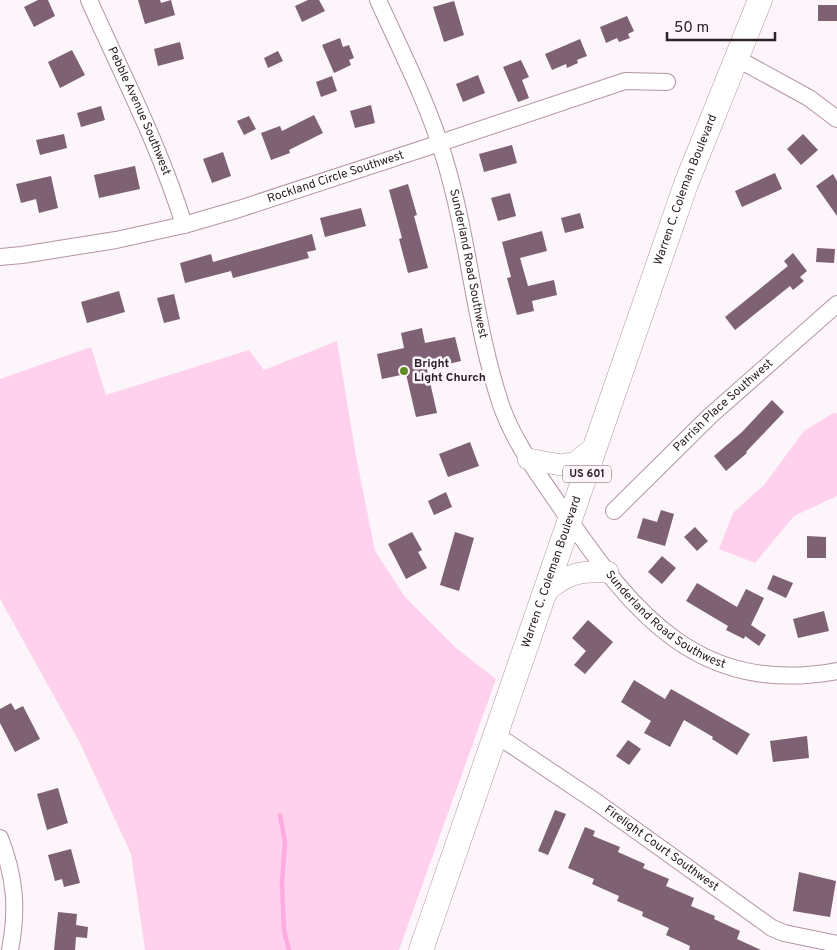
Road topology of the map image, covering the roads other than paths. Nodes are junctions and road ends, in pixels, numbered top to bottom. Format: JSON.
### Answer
{"nodes":[{"id":1,"x":89,"y":0,"type":"edge"},
{"id":2,"x":378,"y":0,"type":"edge"},
{"id":3,"x":760,"y":0,"type":"edge"},
{"id":4,"x":736,"y":58,"type":"junction"},
{"id":5,"x":667,"y":82,"type":"dead end"},
{"id":6,"x":837,"y":118,"type":"edge"},
{"id":7,"x":440,"y":143,"type":"junction"},
{"id":8,"x":184,"y":225,"type":"junction"},
{"id":9,"x":0,"y":257,"type":"edge"},
{"id":10,"x":837,"y":304,"type":"edge"},
{"id":11,"x":597,"y":445,"type":"junction"},
{"id":12,"x":528,"y":459,"type":"junction"},
{"id":13,"x":614,"y":511,"type":"dead end"},
{"id":14,"x":571,"y":522,"type":"junction"},
{"id":15,"x":608,"y":572,"type":"junction"},
{"id":16,"x":546,"y":592,"type":"junction"},
{"id":17,"x":837,"y":671,"type":"edge"},
{"id":18,"x":495,"y":734,"type":"junction"},
{"id":19,"x":0,"y":838,"type":"edge"},
{"id":20,"x":8,"y":939,"type":"edge"},
{"id":21,"x":837,"y":944,"type":"edge"},
{"id":22,"x":421,"y":950,"type":"edge"}],
"edges":[{"from":1,"to":8,"type":"street","name":"Pebble Avenue Southwest"},
{"from":2,"to":7,"type":"street","name":"Sunderland Road Southwest"},
{"from":3,"to":4,"type":"highway","name":"Warren C. Coleman Boulevard","number":"US 601"},
{"from":4,"to":6,"type":"street"},
{"from":4,"to":11,"type":"highway","name":"Warren C. Coleman Boulevard","number":"US 601"},
{"from":5,"to":7,"type":"street","name":"Rockland Circle Southwest"},
{"from":7,"to":8,"type":"street","name":"Rockland Circle Southwest"},
{"from":7,"to":12,"type":"street","name":"Sunderland Road Southwest"},
{"from":8,"to":9,"type":"street","name":"Rockland Circle Southwest"},
{"from":10,"to":13,"type":"street","name":"Parrish Place Southwest"},
{"from":11,"to":12,"type":"main road"},
{"from":11,"to":14,"type":"highway","name":"Warren C. Coleman Boulevard","number":"US 601"},
{"from":12,"to":14,"type":"street","name":"Sunderland Road Southwest"},
{"from":14,"to":15,"type":"street","name":"Sunderland Road Southwest"},
{"from":14,"to":16,"type":"highway","name":"Warren C. Coleman Boulevard","number":"US 601"},
{"from":15,"to":16,"type":"main road"},
{"from":15,"to":17,"type":"street","name":"Sunderland Road Southwest"},
{"from":16,"to":18,"type":"highway","name":"Warren C. Coleman Boulevard","number":"US 601"},
{"from":18,"to":21,"type":"street","name":"Firelight Court Southwest"},
{"from":18,"to":22,"type":"highway","name":"Warren C. Coleman Boulevard","number":"US 601"},
{"from":19,"to":20,"type":"street"}]}
